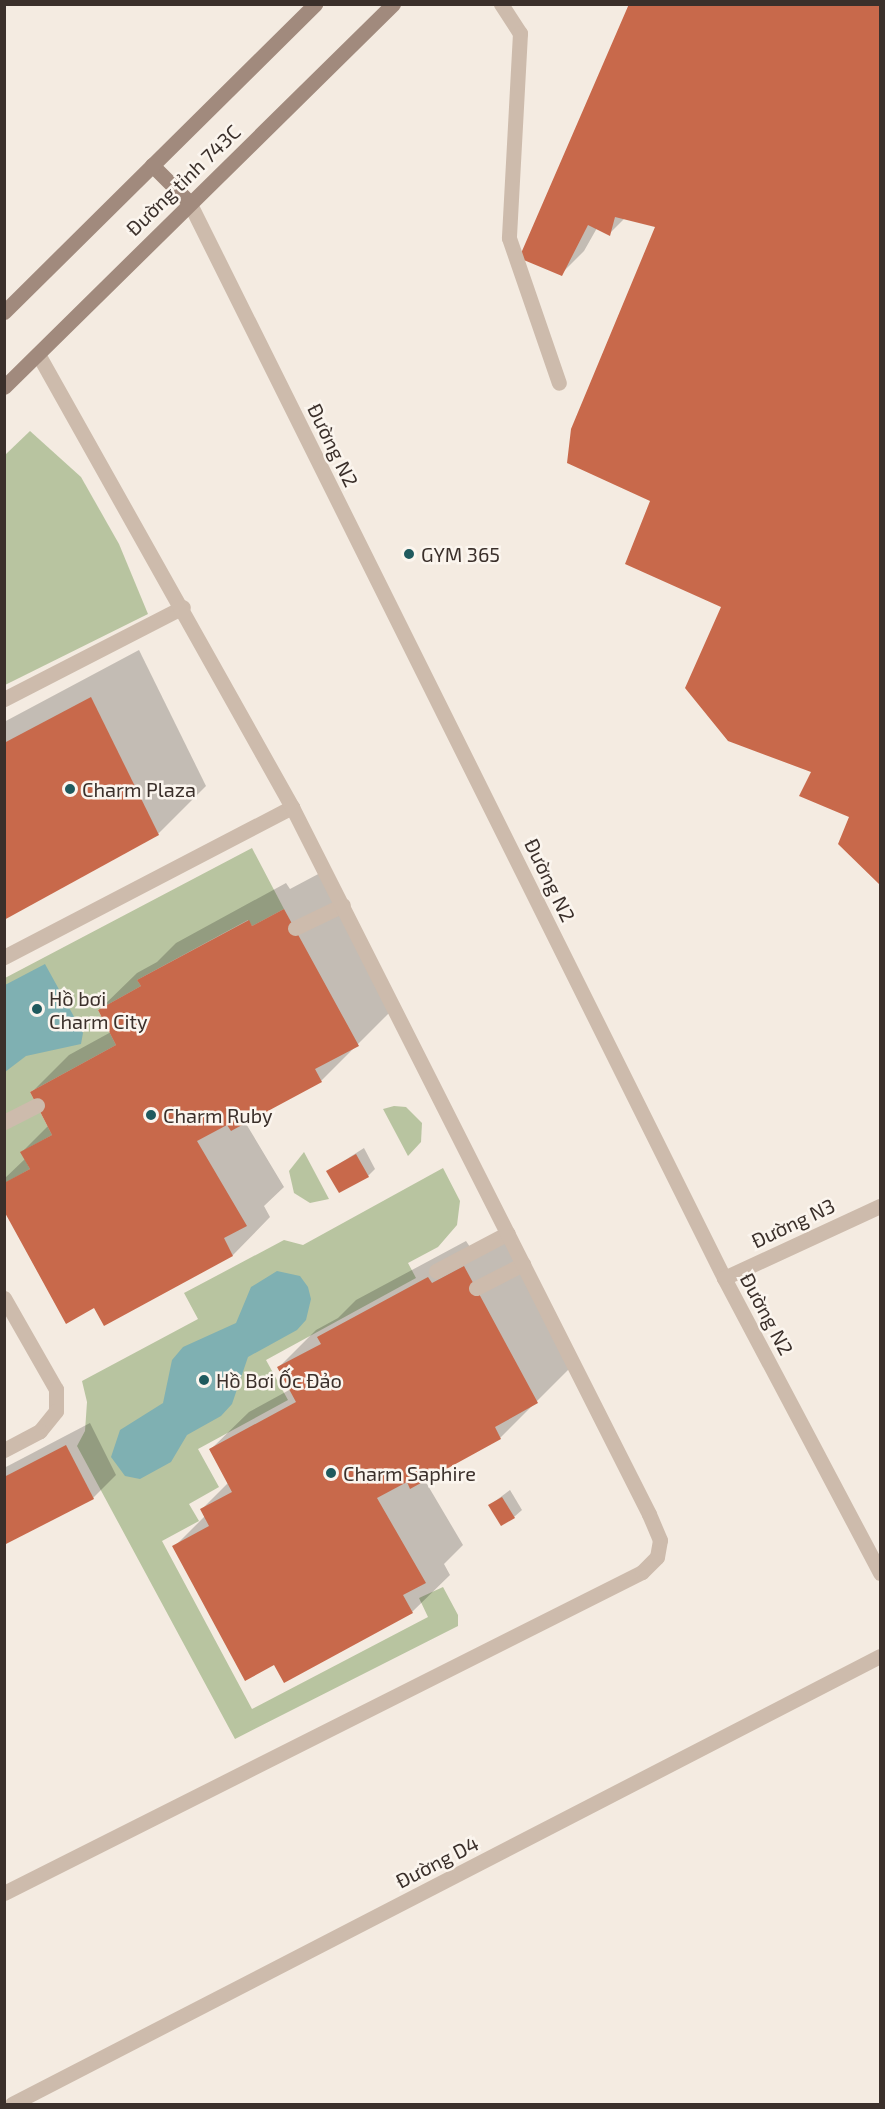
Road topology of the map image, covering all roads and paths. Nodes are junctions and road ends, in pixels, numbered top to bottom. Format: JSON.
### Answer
{"nodes":[{"id":1,"x":315,"y":4,"type":"edge"},
{"id":2,"x":393,"y":4,"type":"edge"},
{"id":3,"x":501,"y":4,"type":"edge"},
{"id":4,"x":152,"y":165,"type":"junction"},
{"id":5,"x":189,"y":202,"type":"junction"},
{"id":6,"x":4,"y":312,"type":"edge"},
{"id":7,"x":38,"y":354,"type":"junction"},
{"id":8,"x":559,"y":383,"type":"dead end"},
{"id":9,"x":4,"y":387,"type":"edge"},
{"id":10,"x":183,"y":607,"type":"junction"},
{"id":11,"x":4,"y":699,"type":"edge"},
{"id":12,"x":292,"y":807,"type":"junction"},
{"id":13,"x":343,"y":905,"type":"junction"},
{"id":14,"x":295,"y":928,"type":"dead end"},
{"id":15,"x":4,"y":957,"type":"edge"},
{"id":16,"x":36,"y":1105,"type":"dead end"},
{"id":17,"x":4,"y":1122,"type":"edge"},
{"id":18,"x":880,"y":1206,"type":"edge"},
{"id":19,"x":508,"y":1233,"type":"junction"},
{"id":20,"x":523,"y":1264,"type":"junction"},
{"id":21,"x":436,"y":1271,"type":"dead end"},
{"id":22,"x":724,"y":1278,"type":"junction"},
{"id":23,"x":476,"y":1288,"type":"dead end"},
{"id":24,"x":4,"y":1298,"type":"edge"},
{"id":25,"x":4,"y":1450,"type":"edge"},
{"id":26,"x":880,"y":1573,"type":"edge"},
{"id":27,"x":880,"y":1656,"type":"edge"},
{"id":28,"x":4,"y":1893,"type":"edge"},
{"id":29,"x":12,"y":2104,"type":"edge"}],
"edges":[{"from":1,"to":4,"type":"main road","name":"Đường tỉnh 743C"},
{"from":2,"to":5,"type":"main road","name":"Đường tỉnh 743C"},
{"from":3,"to":8,"type":"street"},
{"from":4,"to":5,"type":"main road"},
{"from":4,"to":6,"type":"main road","name":"Đường tỉnh 743C"},
{"from":5,"to":7,"type":"main road","name":"Đường tỉnh 743C"},
{"from":5,"to":22,"type":"street","name":"Đường N2"},
{"from":7,"to":9,"type":"main road","name":"Đường tỉnh 743C"},
{"from":7,"to":10,"type":"street"},
{"from":10,"to":11,"type":"street"},
{"from":10,"to":12,"type":"street"},
{"from":12,"to":13,"type":"street"},
{"from":12,"to":15,"type":"street"},
{"from":13,"to":14,"type":"street"},
{"from":13,"to":19,"type":"street"},
{"from":16,"to":17,"type":"street"},
{"from":18,"to":22,"type":"street","name":"Đường N3"},
{"from":19,"to":20,"type":"street"},
{"from":19,"to":21,"type":"street"},
{"from":20,"to":23,"type":"street"},
{"from":20,"to":28,"type":"street"},
{"from":22,"to":26,"type":"street","name":"Đường N2"},
{"from":24,"to":25,"type":"street"},
{"from":27,"to":29,"type":"street","name":"Đường D4"}]}
